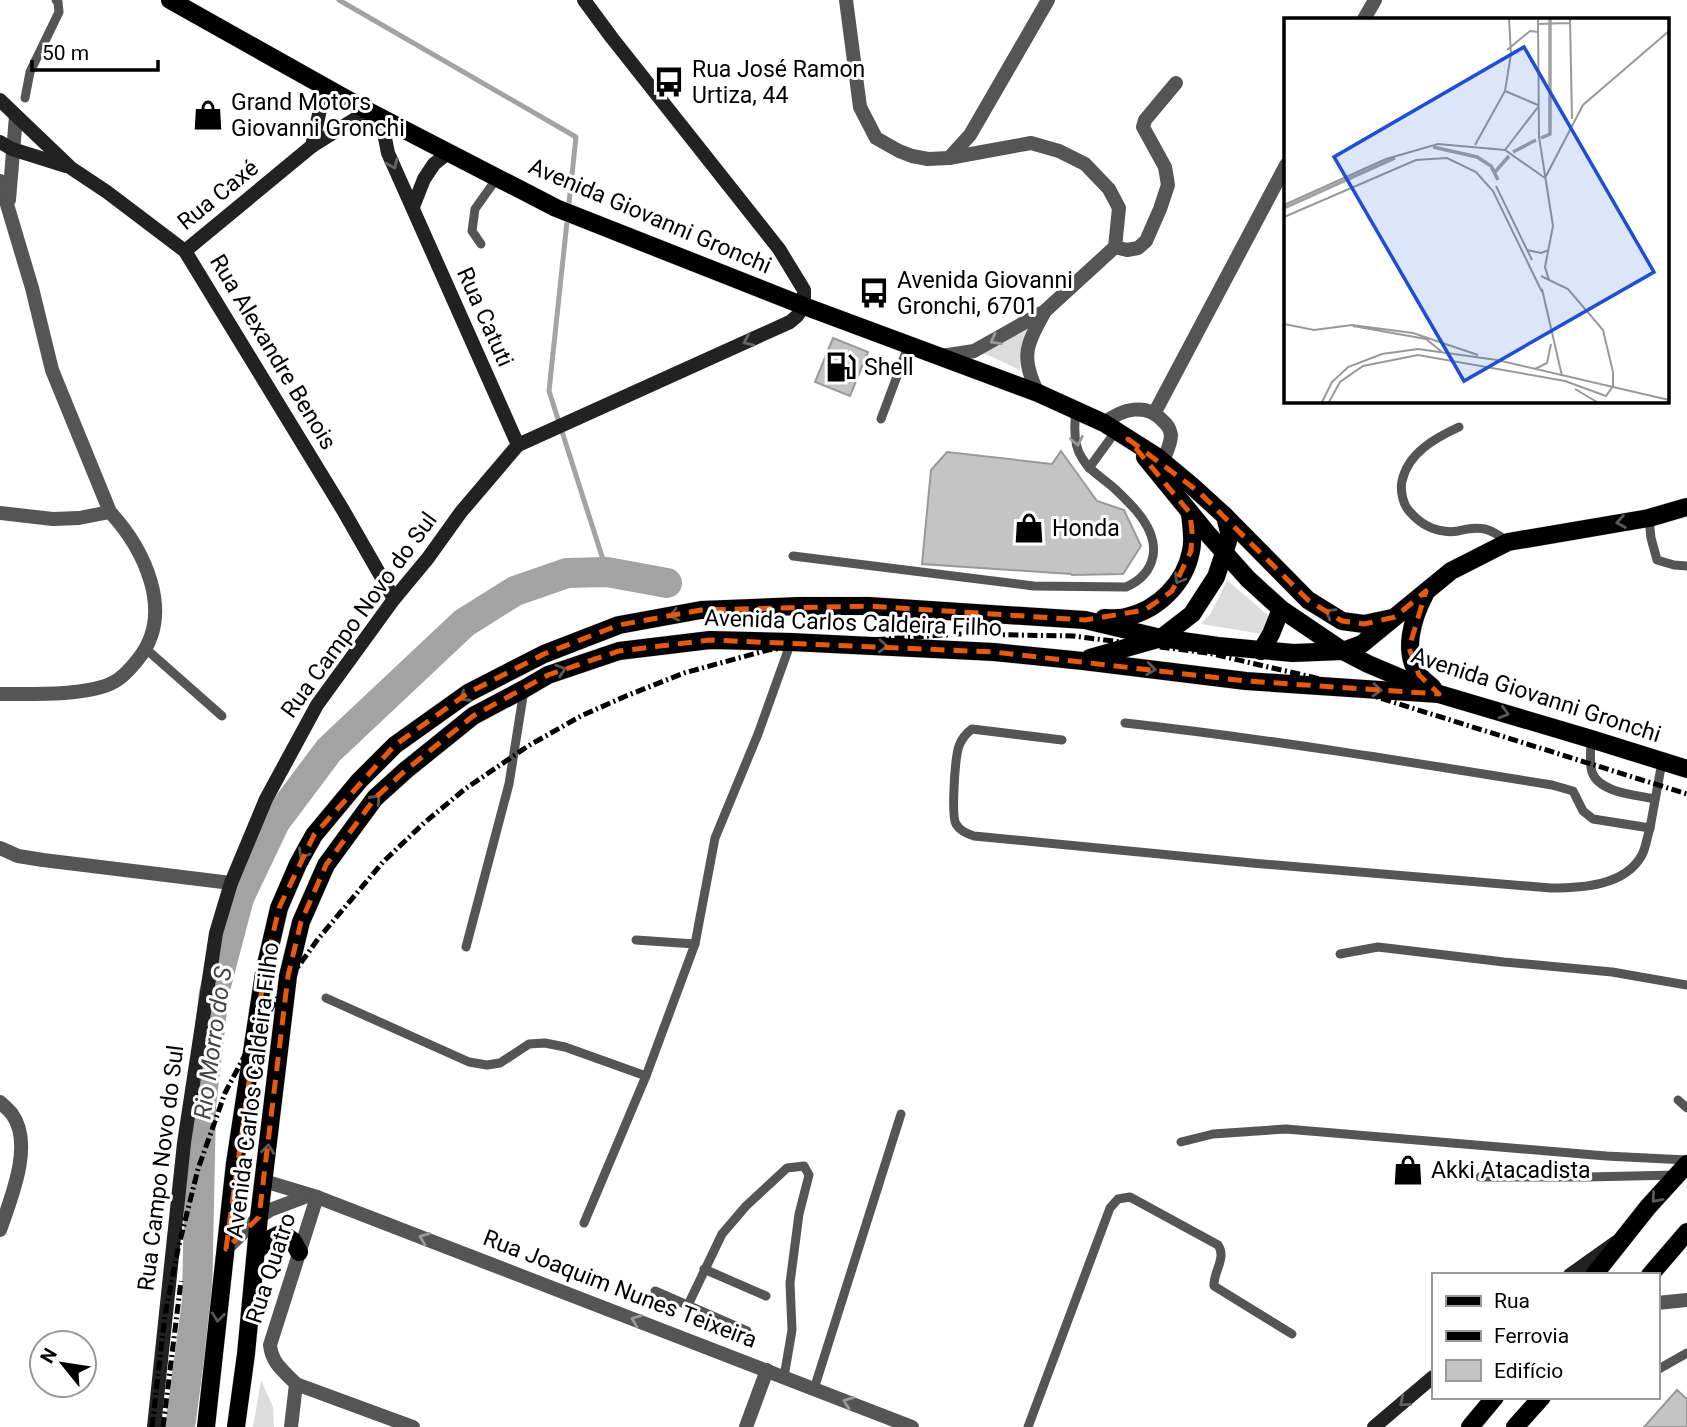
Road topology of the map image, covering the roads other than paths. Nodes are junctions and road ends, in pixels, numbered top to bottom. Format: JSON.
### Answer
{"nodes":[{"id":1,"x":56,"y":0,"type":"edge"},
{"id":2,"x":170,"y":0,"type":"edge"},
{"id":3,"x":584,"y":0,"type":"edge"},
{"id":4,"x":846,"y":0,"type":"edge"},
{"id":5,"x":1048,"y":0,"type":"edge"},
{"id":6,"x":1375,"y":0,"type":"edge"},
{"id":7,"x":1365,"y":18,"type":"edge"},
{"id":8,"x":1176,"y":83,"type":"dead end"},
{"id":9,"x":325,"y":87,"type":"junction"},
{"id":10,"x":25,"y":98,"type":"dead end"},
{"id":11,"x":0,"y":100,"type":"edge"},
{"id":12,"x":374,"y":114,"type":"junction"},
{"id":13,"x":16,"y":117,"type":"junction"},
{"id":14,"x":6,"y":145,"type":"edge"},
{"id":15,"x":312,"y":146,"type":"junction"},
{"id":16,"x":449,"y":153,"type":"junction"},
{"id":17,"x":949,"y":158,"type":"junction"},
{"id":18,"x":71,"y":168,"type":"junction"},
{"id":19,"x":1284,"y":169,"type":"edge"},
{"id":20,"x":497,"y":178,"type":"junction"},
{"id":21,"x":0,"y":181,"type":"edge"},
{"id":22,"x":413,"y":207,"type":"junction"},
{"id":23,"x":8,"y":212,"type":"junction"},
{"id":24,"x":481,"y":244,"type":"dead end"},
{"id":25,"x":1115,"y":247,"type":"junction"},
{"id":26,"x":185,"y":251,"type":"junction"},
{"id":27,"x":804,"y":306,"type":"junction"},
{"id":28,"x":1045,"y":311,"type":"junction"},
{"id":29,"x":909,"y":344,"type":"junction"},
{"id":30,"x":941,"y":356,"type":"junction"},
{"id":31,"x":1038,"y":393,"type":"junction"},
{"id":32,"x":1076,"y":410,"type":"junction"},
{"id":33,"x":1155,"y":412,"type":"junction"},
{"id":34,"x":881,"y":419,"type":"dead end"},
{"id":35,"x":1459,"y":427,"type":"dead end"},
{"id":36,"x":1116,"y":431,"type":"junction"},
{"id":37,"x":518,"y":446,"type":"junction"},
{"id":38,"x":1163,"y":461,"type":"junction"},
{"id":39,"x":1089,"y":468,"type":"junction"},
{"id":40,"x":1686,"y":505,"type":"edge"},
{"id":41,"x":110,"y":512,"type":"junction"},
{"id":42,"x":0,"y":513,"type":"edge"},
{"id":43,"x":1190,"y":513,"type":"junction"},
{"id":44,"x":1225,"y":516,"type":"junction"},
{"id":45,"x":1649,"y":517,"type":"junction"},
{"id":46,"x":1508,"y":542,"type":"junction"},
{"id":47,"x":1224,"y":553,"type":"junction"},
{"id":48,"x":793,"y":556,"type":"dead end"},
{"id":49,"x":1687,"y":566,"type":"edge"},
{"id":50,"x":1426,"y":590,"type":"junction"},
{"id":51,"x":394,"y":599,"type":"junction"},
{"id":52,"x":1281,"y":609,"type":"junction"},
{"id":53,"x":1395,"y":617,"type":"junction"},
{"id":54,"x":1085,"y":620,"type":"junction"},
{"id":55,"x":1161,"y":638,"type":"junction"},
{"id":56,"x":791,"y":642,"type":"junction"},
{"id":57,"x":146,"y":649,"type":"junction"},
{"id":58,"x":1261,"y":651,"type":"junction"},
{"id":59,"x":1343,"y":651,"type":"junction"},
{"id":60,"x":1083,"y":661,"type":"junction"},
{"id":61,"x":524,"y":690,"type":"junction"},
{"id":62,"x":0,"y":694,"type":"edge"},
{"id":63,"x":1439,"y":694,"type":"junction"},
{"id":64,"x":222,"y":716,"type":"dead end"},
{"id":65,"x":1125,"y":723,"type":"dead end"},
{"id":66,"x":1591,"y":739,"type":"junction"},
{"id":67,"x":1062,"y":740,"type":"dead end"},
{"id":68,"x":1662,"y":762,"type":"junction"},
{"id":69,"x":1687,"y":769,"type":"edge"},
{"id":70,"x":1655,"y":799,"type":"junction"},
{"id":71,"x":1650,"y":828,"type":"junction"},
{"id":72,"x":0,"y":848,"type":"edge"},
{"id":73,"x":231,"y":883,"type":"junction"},
{"id":74,"x":636,"y":940,"type":"dead end"},
{"id":75,"x":695,"y":944,"type":"junction"},
{"id":76,"x":466,"y":947,"type":"dead end"},
{"id":77,"x":1340,"y":954,"type":"dead end"},
{"id":78,"x":1687,"y":985,"type":"edge"},
{"id":79,"x":326,"y":998,"type":"dead end"},
{"id":80,"x":646,"y":1076,"type":"junction"},
{"id":81,"x":1678,"y":1100,"type":"dead end"},
{"id":82,"x":0,"y":1102,"type":"edge"},
{"id":83,"x":1687,"y":1108,"type":"edge"},
{"id":84,"x":901,"y":1114,"type":"dead end"},
{"id":85,"x":1181,"y":1142,"type":"dead end"},
{"id":86,"x":1684,"y":1166,"type":"edge"},
{"id":87,"x":1479,"y":1177,"type":"dead end"},
{"id":88,"x":264,"y":1181,"type":"junction"},
{"id":89,"x":314,"y":1196,"type":"junction"},
{"id":90,"x":260,"y":1217,"type":"junction"},
{"id":91,"x":584,"y":1223,"type":"dead end"},
{"id":92,"x":0,"y":1230,"type":"edge"},
{"id":93,"x":1687,"y":1232,"type":"edge"},
{"id":94,"x":1627,"y":1234,"type":"junction"},
{"id":95,"x":226,"y":1249,"type":"junction"},
{"id":96,"x":256,"y":1251,"type":"junction"},
{"id":97,"x":299,"y":1252,"type":"junction"},
{"id":98,"x":704,"y":1269,"type":"junction"},
{"id":99,"x":1573,"y":1273,"type":"edge"},
{"id":100,"x":1596,"y":1273,"type":"edge"},
{"id":101,"x":1652,"y":1273,"type":"edge"},
{"id":102,"x":655,"y":1291,"type":"dead end"},
{"id":103,"x":766,"y":1296,"type":"dead end"},
{"id":104,"x":1687,"y":1300,"type":"edge"},
{"id":105,"x":1659,"y":1303,"type":"edge"},
{"id":106,"x":688,"y":1306,"type":"junction"},
{"id":107,"x":747,"y":1331,"type":"dead end"},
{"id":108,"x":1292,"y":1334,"type":"dead end"},
{"id":109,"x":1687,"y":1353,"type":"edge"},
{"id":110,"x":1659,"y":1369,"type":"edge"},
{"id":111,"x":767,"y":1370,"type":"junction"},
{"id":112,"x":784,"y":1377,"type":"junction"},
{"id":113,"x":1432,"y":1378,"type":"edge"},
{"id":114,"x":296,"y":1384,"type":"junction"},
{"id":115,"x":814,"y":1389,"type":"junction"},
{"id":116,"x":1493,"y":1399,"type":"edge"},
{"id":117,"x":1540,"y":1399,"type":"edge"},
{"id":118,"x":154,"y":1427,"type":"edge"},
{"id":119,"x":206,"y":1427,"type":"edge"},
{"id":120,"x":236,"y":1427,"type":"edge"},
{"id":121,"x":291,"y":1427,"type":"edge"},
{"id":122,"x":413,"y":1427,"type":"edge"},
{"id":123,"x":746,"y":1427,"type":"edge"},
{"id":124,"x":912,"y":1427,"type":"edge"},
{"id":125,"x":1028,"y":1427,"type":"edge"},
{"id":126,"x":1374,"y":1427,"type":"edge"},
{"id":127,"x":1470,"y":1427,"type":"edge"},
{"id":128,"x":1515,"y":1427,"type":"edge"}],
"edges":[{"from":1,"to":10,"type":"lane"},
{"from":2,"to":9,"type":"main road","name":"Avenida Giovanni Gronchi"},
{"from":3,"to":27,"type":"street"},
{"from":4,"to":17,"type":"street"},
{"from":5,"to":17,"type":"street"},
{"from":6,"to":7,"type":"street"},
{"from":8,"to":25,"type":"street"},
{"from":9,"to":12,"type":"main road","name":"Avenida Giovanni Gronchi"},
{"from":9,"to":15,"type":"street"},
{"from":11,"to":13,"type":"street","name":"Rua Alexandre Benois"},
{"from":12,"to":15,"type":"street","name":"Rua Caxé"},
{"from":12,"to":16,"type":"main road","name":"Avenida Giovanni Gronchi"},
{"from":12,"to":22,"type":"street","name":"Rua Catuti","one_way":true},
{"from":13,"to":14,"type":"street"},
{"from":13,"to":18,"type":"street","name":"Rua Alexandre Benois"},
{"from":14,"to":18,"type":"street","name":"Rua Alexandre Benois"},
{"from":14,"to":23,"type":"street"},
{"from":15,"to":26,"type":"street","name":"Rua Caxé"},
{"from":16,"to":20,"type":"main road","name":"Avenida Giovanni Gronchi"},
{"from":16,"to":22,"type":"street"},
{"from":17,"to":25,"type":"street"},
{"from":18,"to":26,"type":"street","name":"Rua Alexandre Benois"},
{"from":19,"to":33,"type":"street"},
{"from":20,"to":24,"type":"lane"},
{"from":20,"to":27,"type":"main road","name":"Avenida Giovanni Gronchi"},
{"from":21,"to":23,"type":"street"},
{"from":22,"to":37,"type":"street","name":"Rua Catuti"},
{"from":23,"to":41,"type":"street"},
{"from":25,"to":28,"type":"street"},
{"from":26,"to":51,"type":"street","name":"Rua Alexandre Benois"},
{"from":27,"to":29,"type":"main road","name":"Avenida Giovanni Gronchi"},
{"from":27,"to":37,"type":"street","name":"Rua Campo Novo do Sul","one_way":true},
{"from":28,"to":30,"type":"street","one_way":true},
{"from":28,"to":31,"type":"street"},
{"from":29,"to":30,"type":"main road","name":"Avenida Giovanni Gronchi"},
{"from":29,"to":34,"type":"lane"},
{"from":30,"to":31,"type":"main road","name":"Avenida Giovanni Gronchi"},
{"from":31,"to":32,"type":"main road","name":"Avenida Giovanni Gronchi"},
{"from":32,"to":36,"type":"main road","name":"Avenida Giovanni Gronchi"},
{"from":32,"to":39,"type":"lane","one_way":true},
{"from":33,"to":36,"type":"street"},
{"from":33,"to":38,"type":"street"},
{"from":35,"to":46,"type":"lane"},
{"from":36,"to":38,"type":"main road","name":"Avenida Giovanni Gronchi"},
{"from":36,"to":39,"type":"lane"},
{"from":36,"to":43,"type":"main road","name":"Avenida Giovanni Gronchi"},
{"from":37,"to":51,"type":"street","name":"Rua Campo Novo do Sul"},
{"from":38,"to":44,"type":"main road","name":"Avenida Giovanni Gronchi"},
{"from":39,"to":48,"type":"lane"},
{"from":40,"to":45,"type":"main road"},
{"from":41,"to":42,"type":"street"},
{"from":41,"to":57,"type":"street"},
{"from":43,"to":47,"type":"main road","name":"Avenida Giovanni Gronchi"},
{"from":43,"to":54,"type":"main road","one_way":true},
{"from":44,"to":47,"type":"main road"},
{"from":53,"to":44,"type":"main road","name":"Avenida Giovanni Gronchi","one_way":true},
{"from":45,"to":46,"type":"main road","one_way":true},
{"from":45,"to":49,"type":"lane"},
{"from":46,"to":50,"type":"main road"},
{"from":47,"to":52,"type":"main road","name":"Avenida Giovanni Gronchi"},
{"from":47,"to":55,"type":"main road"},
{"from":50,"to":53,"type":"main road"},
{"from":50,"to":63,"type":"main road"},
{"from":51,"to":73,"type":"street","name":"Rua Campo Novo do Sul"},
{"from":52,"to":58,"type":"main road"},
{"from":52,"to":59,"type":"main road","name":"Avenida Giovanni Gronchi"},
{"from":53,"to":59,"type":"main road"},
{"from":54,"to":55,"type":"main road","name":"Avenida Carlos Caldeira Filho"},
{"from":54,"to":95,"type":"main road","name":"Avenida Carlos Caldeira Filho","one_way":true},
{"from":55,"to":58,"type":"main road","name":"Avenida Carlos Caldeira Filho"},
{"from":55,"to":60,"type":"main road"},
{"from":56,"to":60,"type":"main road","name":"Avenida Carlos Caldeira Filho","one_way":true},
{"from":61,"to":56,"type":"main road","name":"Avenida Carlos Caldeira Filho","one_way":true},
{"from":56,"to":75,"type":"lane"},
{"from":57,"to":62,"type":"street"},
{"from":57,"to":64,"type":"lane"},
{"from":58,"to":59,"type":"main road","name":"Avenida Carlos Caldeira Filho"},
{"from":59,"to":63,"type":"main road","name":"Avenida Giovanni Gronchi"},
{"from":60,"to":63,"type":"main road","name":"Avenida Carlos Caldeira Filho","one_way":true},
{"from":61,"to":76,"type":"lane"},
{"from":88,"to":61,"type":"main road","name":"Avenida Carlos Caldeira Filho","one_way":true},
{"from":63,"to":66,"type":"main road","name":"Avenida Giovanni Gronchi","one_way":true},
{"from":65,"to":71,"type":"lane"},
{"from":66,"to":68,"type":"main road","name":"Avenida Giovanni Gronchi"},
{"from":66,"to":70,"type":"lane"},
{"from":67,"to":71,"type":"lane"},
{"from":68,"to":69,"type":"main road","name":"Avenida Giovanni Gronchi"},
{"from":68,"to":70,"type":"lane"},
{"from":70,"to":71,"type":"lane"},
{"from":72,"to":73,"type":"street"},
{"from":73,"to":118,"type":"street","name":"Rua Campo Novo do Sul"},
{"from":74,"to":75,"type":"lane"},
{"from":75,"to":80,"type":"lane"},
{"from":77,"to":78,"type":"lane"},
{"from":79,"to":80,"type":"lane"},
{"from":80,"to":91,"type":"lane"},
{"from":81,"to":83,"type":"lane"},
{"from":82,"to":92,"type":"street"},
{"from":84,"to":115,"type":"lane"},
{"from":85,"to":86,"type":"lane"},
{"from":86,"to":87,"type":"lane"},
{"from":86,"to":94,"type":"main road","one_way":true},
{"from":88,"to":89,"type":"street","name":"Rua Joaquim Nunes Teixeira"},
{"from":88,"to":90,"type":"main road","name":"Avenida Carlos Caldeira Filho"},
{"from":89,"to":90,"type":"street"},
{"from":89,"to":97,"type":"street","name":"Rua Quatro"},
{"from":111,"to":89,"type":"street","name":"Rua Joaquim Nunes Teixeira","one_way":true},
{"from":90,"to":95,"type":"street"},
{"from":90,"to":96,"type":"main road","name":"Avenida Carlos Caldeira Filho"},
{"from":93,"to":101,"type":"main road"},
{"from":94,"to":99,"type":"street"},
{"from":94,"to":100,"type":"main road"},
{"from":95,"to":119,"type":"main road","name":"Avenida Carlos Caldeira Filho","one_way":true},
{"from":96,"to":97,"type":"main road"},
{"from":96,"to":120,"type":"main road","name":"Avenida Carlos Caldeira Filho"},
{"from":97,"to":114,"type":"street","name":"Rua Quatro"},
{"from":98,"to":103,"type":"lane"},
{"from":98,"to":106,"type":"lane"},
{"from":98,"to":112,"type":"lane"},
{"from":102,"to":106,"type":"lane"},
{"from":104,"to":105,"type":"street"},
{"from":106,"to":107,"type":"lane"},
{"from":108,"to":125,"type":"lane"},
{"from":109,"to":110,"type":"lane"},
{"from":111,"to":112,"type":"street","name":"Rua Joaquim Nunes Teixeira"},
{"from":111,"to":123,"type":"street"},
{"from":112,"to":115,"type":"street","name":"Rua Joaquim Nunes Teixeira"},
{"from":113,"to":126,"type":"street","one_way":true},
{"from":114,"to":121,"type":"street"},
{"from":114,"to":122,"type":"street"},
{"from":124,"to":115,"type":"street","name":"Rua Joaquim Nunes Teixeira","one_way":true},
{"from":116,"to":127,"type":"main road"},
{"from":117,"to":128,"type":"main road"}]}
